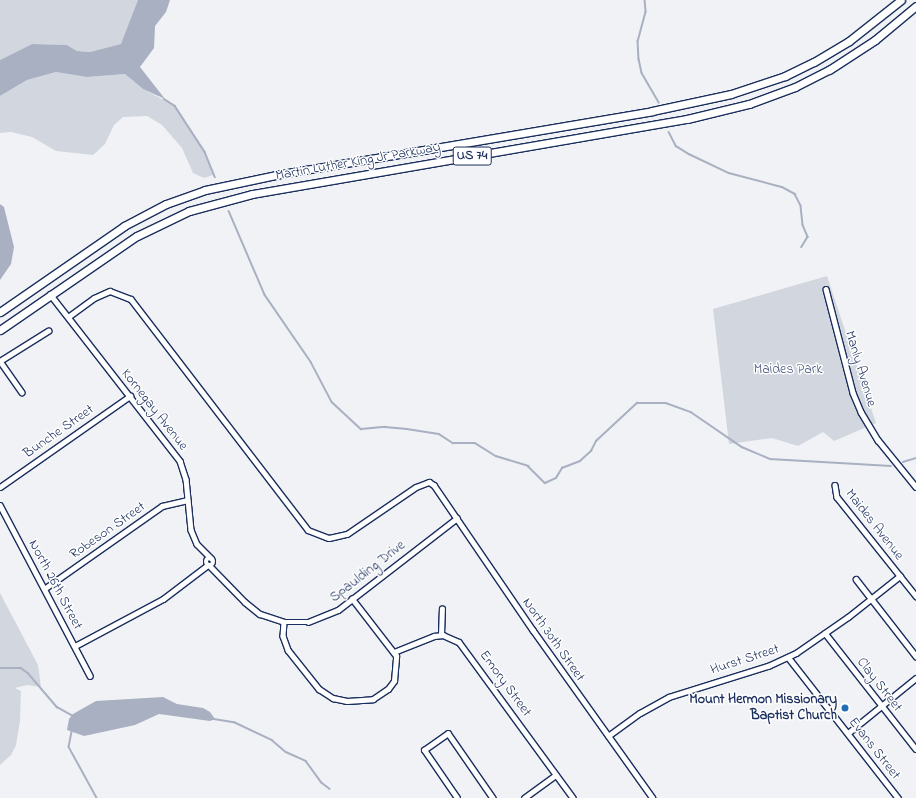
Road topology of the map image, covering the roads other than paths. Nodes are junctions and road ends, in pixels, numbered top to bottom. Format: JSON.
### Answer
{"nodes":[{"id":1,"x":902,"y":0,"type":"edge"},
{"id":2,"x":916,"y":6,"type":"edge"},
{"id":3,"x":826,"y":289,"type":"dead end"},
{"id":4,"x":50,"y":294,"type":"junction"},
{"id":5,"x":0,"y":312,"type":"edge"},
{"id":6,"x":68,"y":317,"type":"junction"},
{"id":7,"x":0,"y":330,"type":"edge"},
{"id":8,"x":48,"y":331,"type":"dead end"},
{"id":9,"x":0,"y":361,"type":"edge"},
{"id":10,"x":22,"y":392,"type":"dead end"},
{"id":11,"x":130,"y":396,"type":"junction"},
{"id":12,"x":835,"y":485,"type":"dead end"},
{"id":13,"x":0,"y":486,"type":"edge"},
{"id":14,"x":916,"y":487,"type":"edge"},
{"id":15,"x":187,"y":500,"type":"junction"},
{"id":16,"x":0,"y":505,"type":"edge"},
{"id":17,"x":456,"y":518,"type":"junction"},
{"id":18,"x":209,"y":562,"type":"junction"},
{"id":19,"x":900,"y":576,"type":"junction"},
{"id":20,"x":856,"y":579,"type":"dead end"},
{"id":21,"x":44,"y":589,"type":"junction"},
{"id":22,"x":916,"y":596,"type":"edge"},
{"id":23,"x":352,"y":599,"type":"junction"},
{"id":24,"x":871,"y":599,"type":"junction"},
{"id":25,"x":442,"y":609,"type":"dead end"},
{"id":26,"x":284,"y":622,"type":"junction"},
{"id":27,"x":825,"y":633,"type":"junction"},
{"id":28,"x":441,"y":635,"type":"junction"},
{"id":29,"x":75,"y":646,"type":"junction"},
{"id":30,"x":394,"y":652,"type":"junction"},
{"id":31,"x":916,"y":656,"type":"edge"},
{"id":32,"x":788,"y":657,"type":"junction"},
{"id":33,"x":90,"y":676,"type":"dead end"},
{"id":34,"x":916,"y":678,"type":"edge"},
{"id":35,"x":881,"y":706,"type":"junction"},
{"id":36,"x":848,"y":733,"type":"junction"},
{"id":37,"x":608,"y":736,"type":"junction"},
{"id":38,"x":916,"y":749,"type":"edge"},
{"id":39,"x":556,"y":775,"type":"junction"},
{"id":40,"x":651,"y":796,"type":"edge"},
{"id":41,"x":457,"y":798,"type":"edge"},
{"id":42,"x":493,"y":798,"type":"edge"},
{"id":43,"x":524,"y":798,"type":"edge"},
{"id":44,"x":573,"y":798,"type":"edge"},
{"id":45,"x":644,"y":798,"type":"edge"},
{"id":46,"x":898,"y":798,"type":"edge"}],
"edges":[{"from":1,"to":5,"type":"highway","name":"Martin Luther King Jr Parkway","number":"US 74"},
{"from":2,"to":4,"type":"highway","name":"Martin Luther King Jr Parkway","number":"US 74"},
{"from":3,"to":14,"type":"street","name":"Manly Avenue"},
{"from":4,"to":6,"type":"street","name":"Kornegay Avenue"},
{"from":4,"to":7,"type":"highway","name":"Martin Luther King Jr Parkway","number":"US 74"},
{"from":6,"to":11,"type":"street","name":"Kornegay Avenue"},
{"from":6,"to":17,"type":"street","name":"North 30th Street"},
{"from":8,"to":9,"type":"street"},
{"from":9,"to":10,"type":"street"},
{"from":11,"to":13,"type":"street","name":"Bunche Street"},
{"from":11,"to":15,"type":"street","name":"Kornegay Avenue"},
{"from":12,"to":19,"type":"street","name":"Maides Avenue"},
{"from":15,"to":18,"type":"street","name":"Kornegay Avenue"},
{"from":15,"to":21,"type":"street","name":"Robeson Street"},
{"from":16,"to":21,"type":"street","name":"North 26th Street"},
{"from":17,"to":23,"type":"street","name":"Spaulding Drive"},
{"from":17,"to":37,"type":"street","name":"North 30th Street"},
{"from":18,"to":26,"type":"street","name":"Kornegay Avenue"},
{"from":18,"to":29,"type":"street"},
{"from":19,"to":22,"type":"street","name":"Maides Avenue"},
{"from":19,"to":24,"type":"street","name":"Hurst Street"},
{"from":20,"to":24,"type":"street"},
{"from":21,"to":29,"type":"street","name":"North 26th Street"},
{"from":23,"to":26,"type":"street","name":"Spaulding Drive"},
{"from":23,"to":30,"type":"street"},
{"from":24,"to":27,"type":"street","name":"Hurst Street"},
{"from":24,"to":31,"type":"street"},
{"from":25,"to":28,"type":"street"},
{"from":26,"to":30,"type":"street"},
{"from":27,"to":32,"type":"street","name":"Hurst Street"},
{"from":27,"to":35,"type":"street","name":"Clay Street"},
{"from":28,"to":30,"type":"street"},
{"from":28,"to":39,"type":"street","name":"Emory Street"},
{"from":29,"to":33,"type":"street","name":"North 26th Street"},
{"from":32,"to":36,"type":"street","name":"Evans Street"},
{"from":32,"to":37,"type":"street","name":"Hurst Street"},
{"from":34,"to":35,"type":"street"},
{"from":35,"to":36,"type":"street"},
{"from":35,"to":38,"type":"street","name":"Clay Street"},
{"from":36,"to":46,"type":"street","name":"Evans Street"},
{"from":37,"to":40,"type":"street","name":"North 30th Street"},
{"from":39,"to":43,"type":"street"},
{"from":39,"to":44,"type":"street","name":"Emory Street"},
{"from":40,"to":45,"type":"street"},
{"from":41,"to":42,"type":"street"}]}
